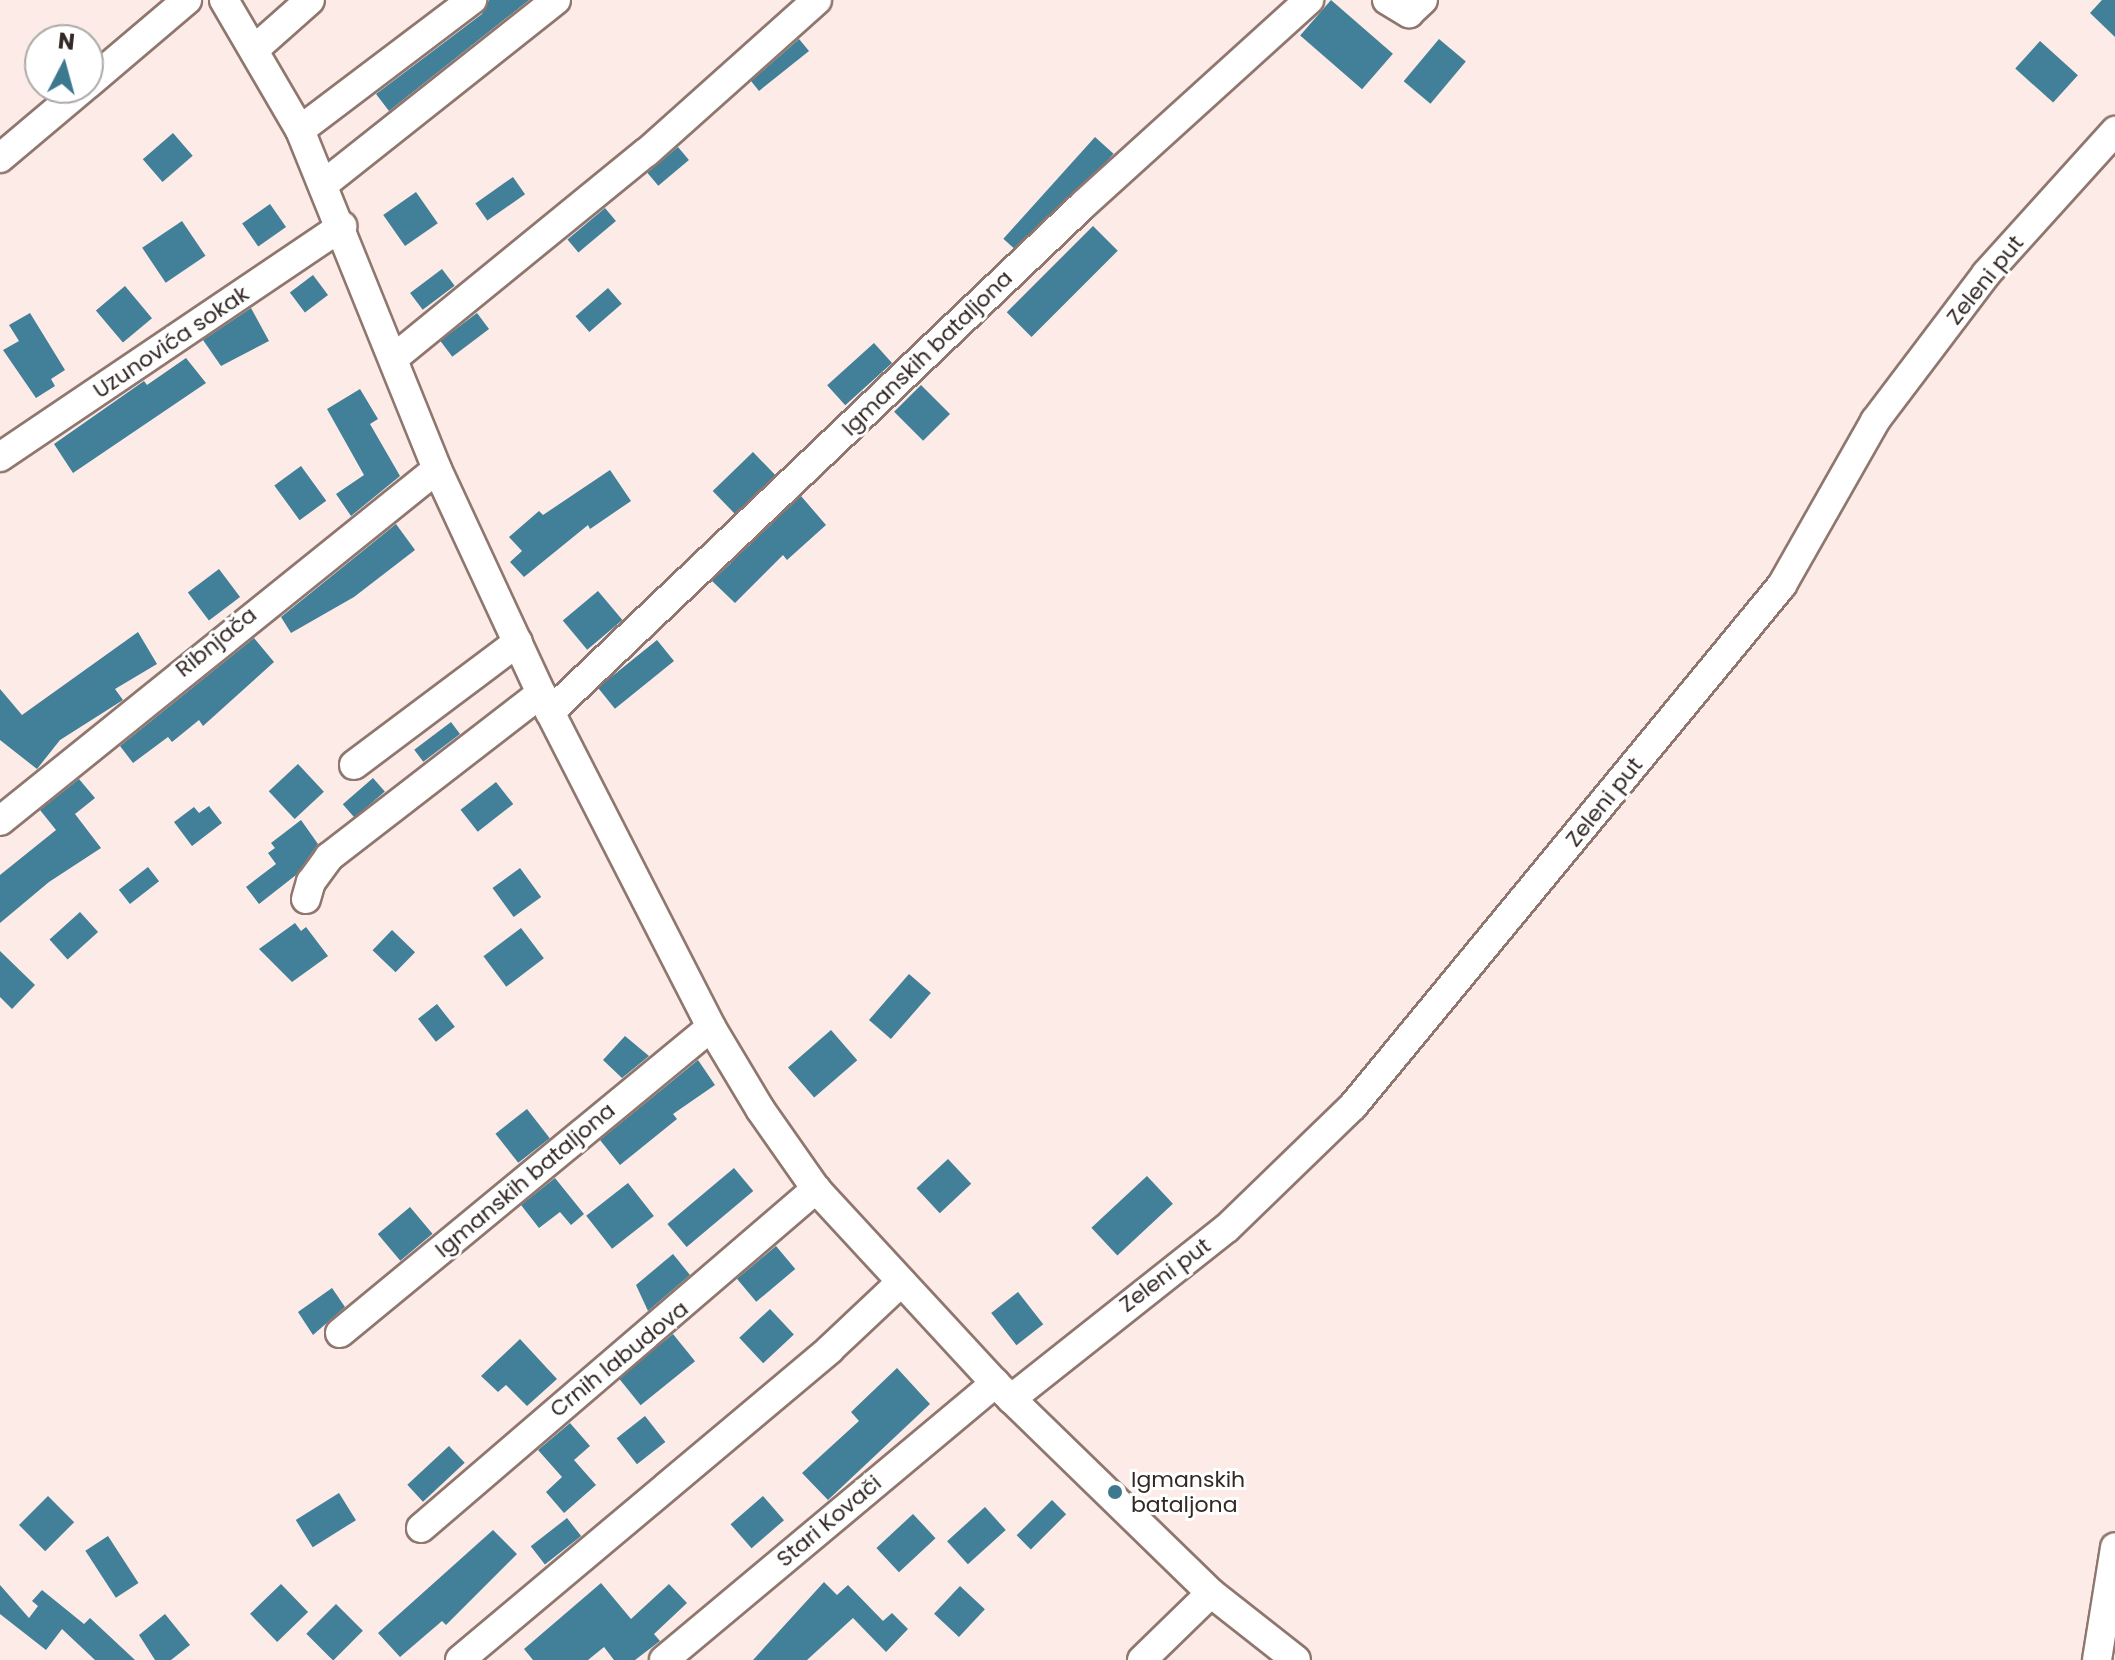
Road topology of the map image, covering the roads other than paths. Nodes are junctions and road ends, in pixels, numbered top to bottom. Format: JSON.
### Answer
{"nodes":[{"id":1,"x":187,"y":0,"type":"edge"},
{"id":2,"x":224,"y":0,"type":"edge"},
{"id":3,"x":310,"y":0,"type":"edge"},
{"id":4,"x":472,"y":0,"type":"edge"},
{"id":5,"x":556,"y":0,"type":"edge"},
{"id":6,"x":817,"y":0,"type":"edge"},
{"id":7,"x":1309,"y":0,"type":"edge"},
{"id":8,"x":1387,"y":0,"type":"edge"},
{"id":9,"x":1423,"y":0,"type":"edge"},
{"id":10,"x":256,"y":48,"type":"junction"},
{"id":11,"x":104,"y":70,"type":"edge"},
{"id":12,"x":64,"y":104,"type":"edge"},
{"id":13,"x":300,"y":130,"type":"junction"},
{"id":14,"x":2115,"y":131,"type":"edge"},
{"id":15,"x":0,"y":158,"type":"edge"},
{"id":16,"x":324,"y":184,"type":"junction"},
{"id":17,"x":342,"y":226,"type":"junction"},
{"id":18,"x":394,"y":358,"type":"junction"},
{"id":19,"x":0,"y":457,"type":"edge"},
{"id":20,"x":437,"y":469,"type":"junction"},
{"id":21,"x":518,"y":642,"type":"junction"},
{"id":22,"x":546,"y":702,"type":"junction"},
{"id":23,"x":354,"y":765,"type":"dead end"},
{"id":24,"x":0,"y":821,"type":"edge"},
{"id":25,"x":306,"y":899,"type":"dead end"},
{"id":26,"x":711,"y":1027,"type":"junction"},
{"id":27,"x":816,"y":1189,"type":"junction"},
{"id":28,"x":901,"y":1282,"type":"junction"},
{"id":29,"x":340,"y":1333,"type":"dead end"},
{"id":30,"x":1003,"y":1391,"type":"junction"},
{"id":31,"x":421,"y":1528,"type":"dead end"},
{"id":32,"x":2115,"y":1547,"type":"edge"},
{"id":33,"x":1211,"y":1593,"type":"junction"},
{"id":34,"x":460,"y":1660,"type":"edge"},
{"id":35,"x":664,"y":1660,"type":"edge"},
{"id":36,"x":1142,"y":1660,"type":"edge"},
{"id":37,"x":1296,"y":1660,"type":"edge"},
{"id":38,"x":2097,"y":1660,"type":"edge"}],
"edges":[{"from":1,"to":11,"type":"street"},
{"from":2,"to":10,"type":"street"},
{"from":3,"to":10,"type":"street"},
{"from":4,"to":13,"type":"street"},
{"from":5,"to":16,"type":"street"},
{"from":6,"to":18,"type":"street"},
{"from":7,"to":22,"type":"street","name":"Igmanskih bataljona"},
{"from":8,"to":9,"type":"street"},
{"from":10,"to":13,"type":"street"},
{"from":12,"to":15,"type":"street"},
{"from":13,"to":16,"type":"street"},
{"from":14,"to":30,"type":"street","name":"Zeleni put"},
{"from":16,"to":17,"type":"street"},
{"from":17,"to":18,"type":"street"},
{"from":17,"to":19,"type":"street","name":"Uzunovića sokak"},
{"from":18,"to":20,"type":"street"},
{"from":20,"to":21,"type":"street"},
{"from":20,"to":24,"type":"street","name":"Ribnjača"},
{"from":21,"to":22,"type":"street"},
{"from":21,"to":23,"type":"street"},
{"from":22,"to":25,"type":"street","name":"Igmanskih bataljona"},
{"from":22,"to":26,"type":"street"},
{"from":26,"to":27,"type":"street"},
{"from":26,"to":29,"type":"street","name":"Igmanskih bataljona"},
{"from":27,"to":28,"type":"street"},
{"from":27,"to":31,"type":"street","name":"Crnih labudova"},
{"from":28,"to":30,"type":"street"},
{"from":28,"to":34,"type":"street"},
{"from":30,"to":33,"type":"street"},
{"from":30,"to":35,"type":"street","name":"Stari Kovači"},
{"from":32,"to":38,"type":"street"},
{"from":33,"to":36,"type":"street"},
{"from":33,"to":37,"type":"street"}]}
